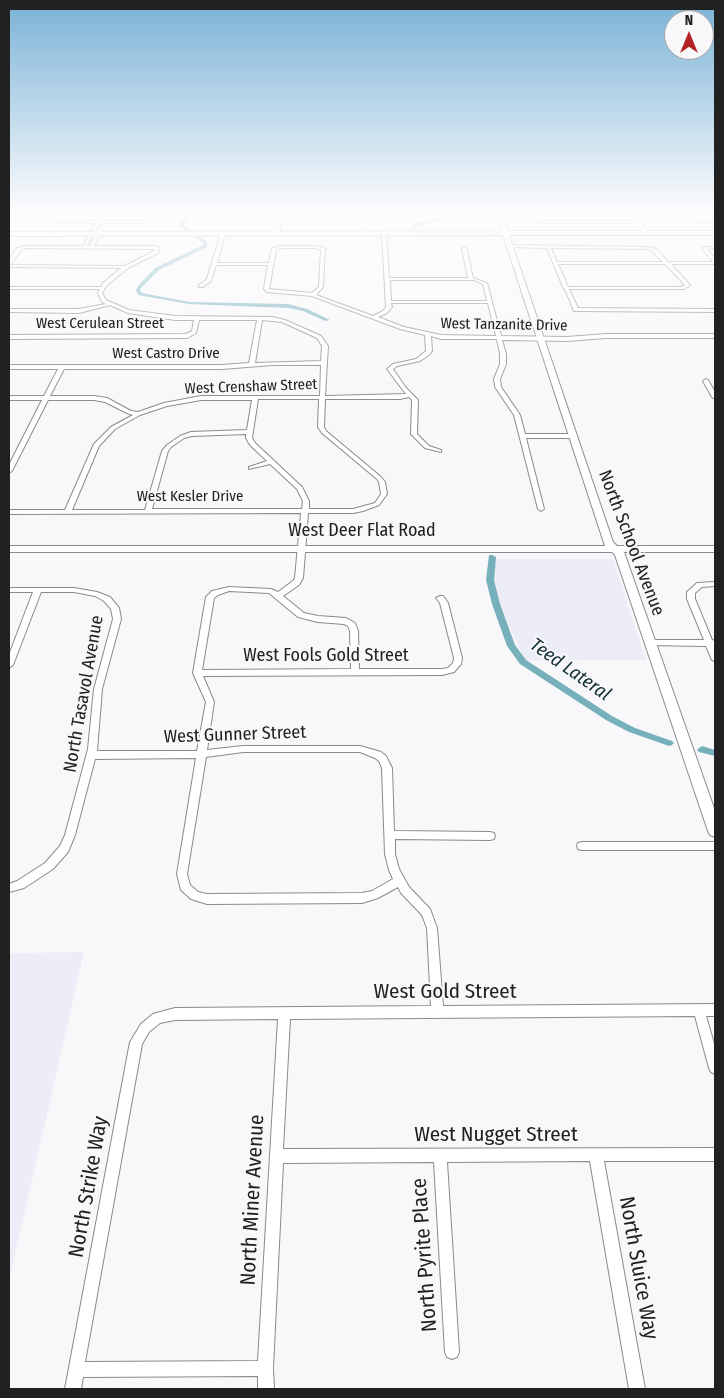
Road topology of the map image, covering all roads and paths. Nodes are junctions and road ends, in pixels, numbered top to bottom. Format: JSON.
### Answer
{"nodes":[{"id":1,"x":115,"y":276,"type":"edge"},
{"id":2,"x":210,"y":276,"type":"edge"},
{"id":3,"x":268,"y":276,"type":"edge"},
{"id":4,"x":322,"y":276,"type":"edge"},
{"id":5,"x":519,"y":276,"type":"edge"},
{"id":6,"x":561,"y":276,"type":"edge"},
{"id":7,"x":680,"y":276,"type":"edge"},
{"id":8,"x":387,"y":279,"type":"joint"},
{"id":9,"x":471,"y":279,"type":"joint"},
{"id":10,"x":201,"y":286,"type":"dead end"},
{"id":11,"x":9,"y":288,"type":"edge"},
{"id":12,"x":103,"y":288,"type":"junction"},
{"id":13,"x":566,"y":288,"type":"junction"},
{"id":14,"x":313,"y":295,"type":"junction"},
{"id":15,"x":388,"y":302,"type":"junction"},
{"id":16,"x":489,"y":302,"type":"junction"},
{"id":17,"x":108,"y":305,"type":"junction"},
{"id":18,"x":9,"y":311,"type":"edge"},
{"id":19,"x":715,"y":311,"type":"edge"},
{"id":20,"x":374,"y":317,"type":"junction"},
{"id":21,"x":197,"y":319,"type":"junction"},
{"id":22,"x":260,"y":319,"type":"junction"},
{"id":23,"x":428,"y":335,"type":"junction"},
{"id":24,"x":9,"y":336,"type":"edge"},
{"id":25,"x":715,"y":336,"type":"edge"},
{"id":26,"x":499,"y":339,"type":"junction"},
{"id":27,"x":540,"y":339,"type":"junction"},
{"id":28,"x":324,"y":363,"type":"junction"},
{"id":29,"x":252,"y":364,"type":"junction"},
{"id":30,"x":9,"y":367,"type":"edge"},
{"id":31,"x":62,"y":367,"type":"junction"},
{"id":32,"x":706,"y":381,"type":"dead end"},
{"id":33,"x":410,"y":395,"type":"junction"},
{"id":34,"x":322,"y":397,"type":"junction"},
{"id":35,"x":715,"y":397,"type":"edge"},
{"id":36,"x":9,"y":398,"type":"edge"},
{"id":37,"x":46,"y":398,"type":"junction"},
{"id":38,"x":255,"y":398,"type":"junction"},
{"id":39,"x":138,"y":414,"type":"junction"},
{"id":40,"x":249,"y":432,"type":"junction"},
{"id":41,"x":522,"y":436,"type":"junction"},
{"id":42,"x":573,"y":436,"type":"junction"},
{"id":43,"x":439,"y":451,"type":"dead end"},
{"id":44,"x":271,"y":462,"type":"junction"},
{"id":45,"x":250,"y":468,"type":"dead end"},
{"id":46,"x":9,"y":470,"type":"edge"},
{"id":47,"x":371,"y":507,"type":"joint"},
{"id":48,"x":541,"y":509,"type":"dead end"},
{"id":49,"x":148,"y":511,"type":"junction"},
{"id":50,"x":305,"y":511,"type":"junction"},
{"id":51,"x":9,"y":512,"type":"edge"},
{"id":52,"x":68,"y":512,"type":"junction"},
{"id":53,"x":302,"y":548,"type":"junction"},
{"id":54,"x":9,"y":549,"type":"edge"},
{"id":55,"x":614,"y":549,"type":"junction"},
{"id":56,"x":715,"y":549,"type":"edge"},
{"id":57,"x":715,"y":584,"type":"edge"},
{"id":58,"x":9,"y":590,"type":"edge"},
{"id":59,"x":38,"y":590,"type":"junction"},
{"id":60,"x":278,"y":596,"type":"junction"},
{"id":61,"x":440,"y":598,"type":"dead end"},
{"id":62,"x":651,"y":643,"type":"junction"},
{"id":63,"x":712,"y":643,"type":"edge"},
{"id":64,"x":715,"y":658,"type":"edge"},
{"id":65,"x":9,"y":665,"type":"edge"},
{"id":66,"x":196,"y":673,"type":"junction"},
{"id":67,"x":354,"y":673,"type":"junction"},
{"id":68,"x":202,"y":754,"type":"junction"},
{"id":69,"x":92,"y":755,"type":"junction"},
{"id":70,"x":715,"y":830,"type":"edge"},
{"id":71,"x":389,"y":835,"type":"junction"},
{"id":72,"x":490,"y":836,"type":"dead end"},
{"id":73,"x":582,"y":846,"type":"dead end"},
{"id":74,"x":715,"y":846,"type":"edge"},
{"id":75,"x":399,"y":881,"type":"junction"},
{"id":76,"x":9,"y":888,"type":"edge"},
{"id":77,"x":699,"y":1010,"type":"junction"},
{"id":78,"x":715,"y":1010,"type":"edge"},
{"id":79,"x":437,"y":1012,"type":"junction"},
{"id":80,"x":284,"y":1013,"type":"junction"},
{"id":81,"x":175,"y":1014,"type":"joint"},
{"id":82,"x":715,"y":1068,"type":"edge"},
{"id":83,"x":715,"y":1154,"type":"edge"},
{"id":84,"x":440,"y":1155,"type":"junction"},
{"id":85,"x":596,"y":1155,"type":"junction"},
{"id":86,"x":276,"y":1156,"type":"junction"},
{"id":87,"x":452,"y":1352,"type":"dead end"},
{"id":88,"x":265,"y":1368,"type":"junction"},
{"id":89,"x":76,"y":1370,"type":"junction"},
{"id":90,"x":73,"y":1389,"type":"edge"},
{"id":91,"x":266,"y":1389,"type":"edge"},
{"id":92,"x":637,"y":1389,"type":"edge"}],
"edges":[{"from":1,"to":12,"type":"street"},
{"from":2,"to":10,"type":"street"},
{"from":3,"to":14,"type":"street","name":"West Tanzanite Drive"},
{"from":4,"to":14,"type":"street"},
{"from":5,"to":27,"type":"street","name":"North School Avenue"},
{"from":6,"to":13,"type":"street"},
{"from":7,"to":13,"type":"street"},
{"from":8,"to":9,"type":"street"},
{"from":8,"to":15,"type":"street"},
{"from":9,"to":16,"type":"street"},
{"from":11,"to":12,"type":"street"},
{"from":12,"to":17,"type":"street"},
{"from":13,"to":19,"type":"street"},
{"from":14,"to":20,"type":"street","name":"West Tanzanite Drive"},
{"from":15,"to":16,"type":"street"},
{"from":15,"to":20,"type":"street"},
{"from":16,"to":26,"type":"street"},
{"from":17,"to":18,"type":"street"},
{"from":17,"to":21,"type":"street"},
{"from":20,"to":23,"type":"street","name":"West Tanzanite Drive"},
{"from":21,"to":22,"type":"street"},
{"from":21,"to":24,"type":"street","name":"West Cerulean Street"},
{"from":22,"to":28,"type":"street"},
{"from":22,"to":29,"type":"street"},
{"from":23,"to":26,"type":"street","name":"West Tanzanite Drive"},
{"from":23,"to":33,"type":"street"},
{"from":25,"to":27,"type":"street","name":"West Tanzanite Drive"},
{"from":26,"to":27,"type":"street","name":"West Tanzanite Drive"},
{"from":26,"to":41,"type":"street"},
{"from":27,"to":42,"type":"street","name":"North School Avenue"},
{"from":28,"to":29,"type":"street","name":"West Castro Drive"},
{"from":28,"to":34,"type":"street"},
{"from":29,"to":31,"type":"street","name":"West Castro Drive"},
{"from":30,"to":31,"type":"street","name":"West Castro Drive"},
{"from":31,"to":37,"type":"street"},
{"from":32,"to":35,"type":"street"},
{"from":33,"to":34,"type":"street","name":"West Crenshaw Street"},
{"from":33,"to":43,"type":"street"},
{"from":34,"to":38,"type":"street","name":"West Crenshaw Street"},
{"from":34,"to":47,"type":"street"},
{"from":36,"to":37,"type":"street"},
{"from":37,"to":39,"type":"street"},
{"from":37,"to":46,"type":"street"},
{"from":38,"to":39,"type":"street","name":"West Crenshaw Street"},
{"from":38,"to":40,"type":"street"},
{"from":39,"to":52,"type":"street"},
{"from":40,"to":44,"type":"street"},
{"from":40,"to":49,"type":"street"},
{"from":41,"to":42,"type":"street"},
{"from":41,"to":48,"type":"street"},
{"from":42,"to":55,"type":"street","name":"North School Avenue"},
{"from":44,"to":45,"type":"street"},
{"from":44,"to":50,"type":"street"},
{"from":47,"to":50,"type":"street","name":"West Kesler Drive"},
{"from":49,"to":50,"type":"street","name":"West Kesler Drive"},
{"from":49,"to":52,"type":"street","name":"West Kesler Drive"},
{"from":50,"to":53,"type":"street"},
{"from":51,"to":52,"type":"street","name":"West Kesler Drive"},
{"from":53,"to":54,"type":"street","name":"West Deer Flat Road"},
{"from":53,"to":55,"type":"street","name":"West Deer Flat Road"},
{"from":53,"to":60,"type":"street"},
{"from":55,"to":56,"type":"street","name":"West Deer Flat Road"},
{"from":55,"to":62,"type":"street","name":"North School Avenue"},
{"from":57,"to":63,"type":"street"},
{"from":58,"to":59,"type":"street"},
{"from":59,"to":65,"type":"street"},
{"from":59,"to":69,"type":"street","name":"North Tasavol Avenue"},
{"from":60,"to":66,"type":"street"},
{"from":60,"to":67,"type":"street"},
{"from":61,"to":67,"type":"street","name":"West Fools Gold Street"},
{"from":62,"to":63,"type":"street"},
{"from":62,"to":70,"type":"street","name":"North School Avenue"},
{"from":63,"to":64,"type":"street"},
{"from":66,"to":67,"type":"street","name":"West Fools Gold Street"},
{"from":66,"to":68,"type":"street"},
{"from":68,"to":69,"type":"street","name":"West Gunner Street"},
{"from":68,"to":71,"type":"street","name":"West Gunner Street"},
{"from":68,"to":75,"type":"street"},
{"from":69,"to":76,"type":"street","name":"North Tasavol Avenue"},
{"from":71,"to":72,"type":"street"},
{"from":71,"to":75,"type":"street"},
{"from":73,"to":74,"type":"street"},
{"from":75,"to":79,"type":"street"},
{"from":77,"to":78,"type":"street","name":"West Gold Street"},
{"from":77,"to":79,"type":"street","name":"West Gold Street"},
{"from":77,"to":82,"type":"street"},
{"from":79,"to":80,"type":"street","name":"West Gold Street"},
{"from":80,"to":81,"type":"street","name":"West Gold Street"},
{"from":80,"to":86,"type":"street","name":"North Miner Avenue"},
{"from":81,"to":89,"type":"street","name":"North Strike Way"},
{"from":83,"to":85,"type":"street","name":"West Nugget Street"},
{"from":84,"to":85,"type":"street","name":"West Nugget Street"},
{"from":84,"to":86,"type":"street","name":"West Nugget Street"},
{"from":84,"to":87,"type":"street","name":"North Pyrite Place"},
{"from":85,"to":92,"type":"street","name":"North Sluice Way"},
{"from":86,"to":88,"type":"street","name":"North Miner Avenue"},
{"from":88,"to":89,"type":"street"},
{"from":88,"to":91,"type":"street","name":"North Miner Avenue"},
{"from":89,"to":90,"type":"street","name":"North Strike Way"}]}
